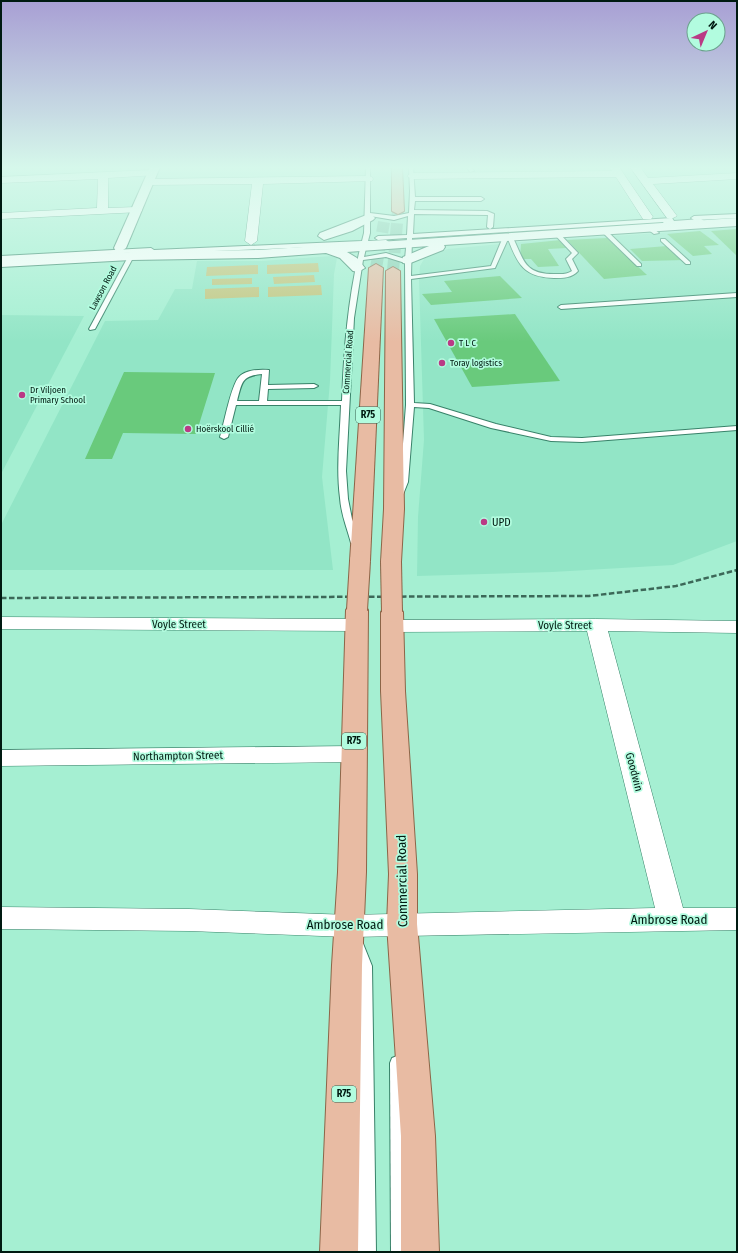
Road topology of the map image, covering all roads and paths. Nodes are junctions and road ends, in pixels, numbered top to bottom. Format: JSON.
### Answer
{"nodes":[{"id":1,"x":129,"y":225,"type":"edge"},
{"id":2,"x":253,"y":225,"type":"edge"},
{"id":3,"x":352,"y":225,"type":"edge"},
{"id":4,"x":368,"y":225,"type":"edge"},
{"id":5,"x":411,"y":225,"type":"edge"},
{"id":6,"x":605,"y":225,"type":"edge"},
{"id":7,"x":661,"y":225,"type":"edge"},
{"id":8,"x":650,"y":226,"type":"junction"},
{"id":9,"x":490,"y":227,"type":"joint"},
{"id":10,"x":603,"y":230,"type":"junction"},
{"id":11,"x":556,"y":233,"type":"junction"},
{"id":12,"x":508,"y":237,"type":"junction"},
{"id":13,"x":409,"y":238,"type":"junction"},
{"id":14,"x":483,"y":239,"type":"junction"},
{"id":15,"x":366,"y":240,"type":"junction"},
{"id":16,"x":663,"y":240,"type":"dead end"},
{"id":17,"x":251,"y":241,"type":"junction"},
{"id":18,"x":324,"y":242,"type":"junction"},
{"id":19,"x":120,"y":248,"type":"junction"},
{"id":20,"x":1,"y":255,"type":"edge"},
{"id":21,"x":131,"y":256,"type":"junction"},
{"id":22,"x":1,"y":259,"type":"edge"},
{"id":23,"x":408,"y":261,"type":"junction"},
{"id":24,"x":1,"y":263,"type":"edge"},
{"id":25,"x":359,"y":263,"type":"junction"},
{"id":26,"x":688,"y":263,"type":"dead end"},
{"id":27,"x":640,"y":265,"type":"dead end"},
{"id":28,"x":376,"y":268,"type":"tunnel mouth"},
{"id":29,"x":393,"y":271,"type":"tunnel mouth"},
{"id":30,"x":408,"y":278,"type":"junction"},
{"id":31,"x":737,"y":295,"type":"edge"},
{"id":32,"x":561,"y":307,"type":"dead end"},
{"id":33,"x":92,"y":329,"type":"dead end"},
{"id":34,"x":314,"y":386,"type":"dead end"},
{"id":35,"x":264,"y":387,"type":"junction"},
{"id":36,"x":234,"y":403,"type":"junction"},
{"id":37,"x":263,"y":403,"type":"junction"},
{"id":38,"x":346,"y":403,"type":"junction"},
{"id":39,"x":410,"y":405,"type":"junction"},
{"id":40,"x":737,"y":428,"type":"edge"},
{"id":41,"x":224,"y":437,"type":"dead end"},
{"id":42,"x":394,"y":509,"type":"junction"},
{"id":43,"x":360,"y":558,"type":"junction"},
{"id":44,"x":357,"y":618,"type":"junction"},
{"id":45,"x":392,"y":619,"type":"junction"},
{"id":46,"x":1,"y":623,"type":"edge"},
{"id":47,"x":596,"y":625,"type":"junction"},
{"id":48,"x":737,"y":627,"type":"edge"},
{"id":49,"x":354,"y":754,"type":"junction"},
{"id":50,"x":1,"y":758,"type":"edge"},
{"id":51,"x":1,"y":918,"type":"edge"},
{"id":52,"x":672,"y":919,"type":"junction"},
{"id":53,"x":737,"y":919,"type":"edge"},
{"id":54,"x":402,"y":924,"type":"junction"},
{"id":55,"x":349,"y":926,"type":"junction"},
{"id":56,"x":340,"y":1252,"type":"edge"},
{"id":57,"x":367,"y":1252,"type":"edge"},
{"id":58,"x":400,"y":1252,"type":"edge"},
{"id":59,"x":420,"y":1252,"type":"edge"}],
"edges":[{"from":1,"to":19,"type":"main road"},
{"from":2,"to":17,"type":"street"},
{"from":3,"to":18,"type":"main road"},
{"from":4,"to":15,"type":"lane","name":"Commercial Road"},
{"from":5,"to":13,"type":"lane","name":"Commercial Road"},
{"from":6,"to":13,"type":"lane"},
{"from":7,"to":8,"type":"main road"},
{"from":8,"to":9,"type":"main road"},
{"from":8,"to":10,"type":"main road"},
{"from":9,"to":13,"type":"main road"},
{"from":10,"to":11,"type":"main road"},
{"from":10,"to":27,"type":"lane"},
{"from":11,"to":12,"type":"main road"},
{"from":11,"to":12,"type":"lane"},
{"from":12,"to":14,"type":"main road"},
{"from":12,"to":30,"type":"lane"},
{"from":13,"to":14,"type":"main road"},
{"from":13,"to":15,"type":"main road"},
{"from":13,"to":23,"type":"lane","name":"Commercial Road"},
{"from":14,"to":23,"type":"main road"},
{"from":15,"to":18,"type":"main road"},
{"from":15,"to":22,"type":"lane"},
{"from":15,"to":25,"type":"lane","name":"Commercial Road"},
{"from":16,"to":26,"type":"lane"},
{"from":17,"to":18,"type":"main road"},
{"from":17,"to":19,"type":"main road"},
{"from":18,"to":21,"type":"main road"},
{"from":18,"to":25,"type":"main road"},
{"from":19,"to":20,"type":"main road"},
{"from":21,"to":24,"type":"main road"},
{"from":21,"to":33,"type":"lane","name":"Lawson Road"},
{"from":23,"to":25,"type":"lane"},
{"from":23,"to":30,"type":"lane","name":"Commercial Road"},
{"from":25,"to":38,"type":"lane","name":"Commercial Road"},
{"from":28,"to":43,"type":"main road","name":"Commercial Road","number":"R75"},
{"from":29,"to":42,"type":"main road","name":"Commercial Road","number":"R75"},
{"from":30,"to":39,"type":"lane","name":"Commercial Road"},
{"from":31,"to":32,"type":"lane"},
{"from":34,"to":35,"type":"lane"},
{"from":35,"to":36,"type":"lane"},
{"from":35,"to":37,"type":"lane"},
{"from":36,"to":37,"type":"lane"},
{"from":36,"to":41,"type":"lane"},
{"from":37,"to":38,"type":"lane"},
{"from":38,"to":43,"type":"lane","name":"Commercial Road"},
{"from":39,"to":40,"type":"lane"},
{"from":39,"to":42,"type":"lane","name":"Commercial Road"},
{"from":42,"to":45,"type":"main road","name":"Commercial Road","number":"R75","bridge":true},
{"from":43,"to":44,"type":"main road","name":"Commercial Road","number":"R75","bridge":true},
{"from":44,"to":46,"type":"street","name":"Voyle Street"},
{"from":44,"to":49,"type":"main road","name":"Commercial Road","number":"R75"},
{"from":45,"to":47,"type":"street","name":"Voyle Street"},
{"from":45,"to":54,"type":"main road","name":"Commercial Road","number":"R75"},
{"from":47,"to":48,"type":"street","name":"Voyle Street"},
{"from":47,"to":52,"type":"street","name":"Goodwin"},
{"from":49,"to":50,"type":"street","name":"Northampton Street"},
{"from":49,"to":55,"type":"main road","name":"Commercial Road","number":"R75"},
{"from":51,"to":55,"type":"street","name":"Ambrose Road"},
{"from":52,"to":53,"type":"street","name":"Ambrose Road"},
{"from":52,"to":54,"type":"street","name":"Ambrose Road"},
{"from":54,"to":55,"type":"street","name":"Ambrose Road"},
{"from":54,"to":58,"type":"lane"},
{"from":54,"to":59,"type":"main road","name":"Commercial Road","number":"R75"},
{"from":55,"to":56,"type":"main road","name":"Commercial Road","number":"R75"},
{"from":55,"to":57,"type":"lane"}]}
